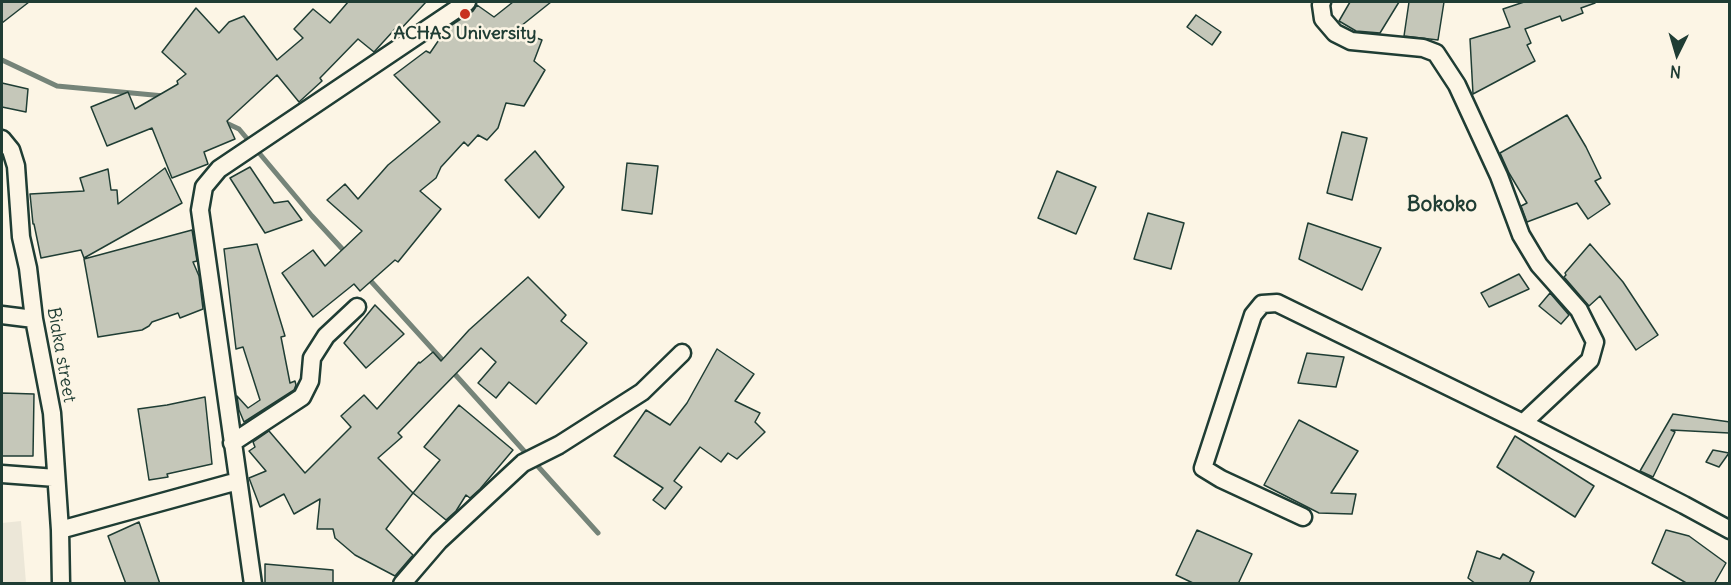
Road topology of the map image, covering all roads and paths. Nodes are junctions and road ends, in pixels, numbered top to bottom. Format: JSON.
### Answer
{"nodes":[{"id":1,"x":467,"y":2,"type":"edge"},
{"id":2,"x":1322,"y":2,"type":"edge"},
{"id":3,"x":2,"y":139,"type":"edge"},
{"id":4,"x":357,"y":307,"type":"dead end"},
{"id":5,"x":2,"y":315,"type":"edge"},
{"id":6,"x":34,"y":319,"type":"junction"},
{"id":7,"x":682,"y":353,"type":"dead end"},
{"id":8,"x":1523,"y":423,"type":"junction"},
{"id":9,"x":232,"y":443,"type":"junction"},
{"id":10,"x":2,"y":474,"type":"edge"},
{"id":11,"x":56,"y":478,"type":"junction"},
{"id":12,"x":238,"y":481,"type":"junction"},
{"id":13,"x":1303,"y":518,"type":"dead end"},
{"id":14,"x":60,"y":530,"type":"junction"},
{"id":15,"x":1730,"y":530,"type":"edge"},
{"id":16,"x":61,"y":584,"type":"edge"},
{"id":17,"x":254,"y":584,"type":"edge"},
{"id":18,"x":402,"y":584,"type":"edge"}],
"edges":[{"from":1,"to":9,"type":"street"},
{"from":2,"to":8,"type":"street"},
{"from":3,"to":6,"type":"street","name":"Biaka street"},
{"from":4,"to":9,"type":"street"},
{"from":5,"to":6,"type":"street"},
{"from":6,"to":11,"type":"street","name":"Biaka street"},
{"from":7,"to":18,"type":"street"},
{"from":8,"to":13,"type":"street"},
{"from":8,"to":15,"type":"street"},
{"from":9,"to":12,"type":"street"},
{"from":10,"to":11,"type":"street"},
{"from":11,"to":14,"type":"street","name":"Biaka street"},
{"from":12,"to":14,"type":"street"},
{"from":12,"to":17,"type":"street"},
{"from":14,"to":16,"type":"street","name":"Biaka street"}]}
